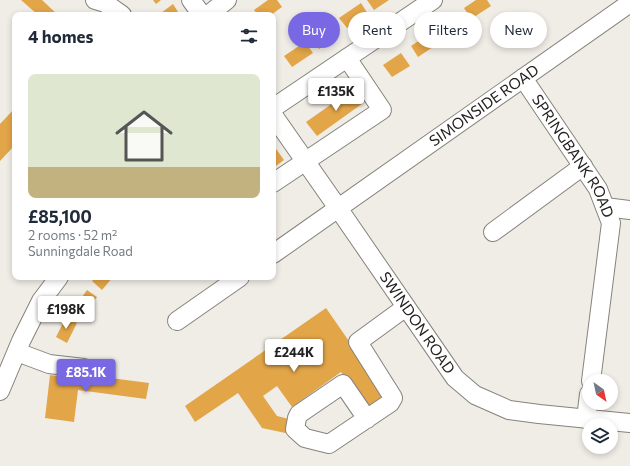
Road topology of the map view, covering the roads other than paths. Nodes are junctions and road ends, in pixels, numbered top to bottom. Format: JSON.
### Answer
{"nodes":[{"id":1,"x":95,"y":0,"type":"edge"},
{"id":2,"x":191,"y":0,"type":"edge"},
{"id":3,"x":227,"y":0,"type":"edge"},
{"id":4,"x":433,"y":0,"type":"edge"},
{"id":5,"x":630,"y":3,"type":"edge"},
{"id":6,"x":118,"y":12,"type":"edge"},
{"id":7,"x":200,"y":12,"type":"edge"},
{"id":8,"x":212,"y":12,"type":"edge"},
{"id":9,"x":347,"y":58,"type":"junction"},
{"id":10,"x":523,"y":78,"type":"junction"},
{"id":11,"x":276,"y":106,"type":"edge"},
{"id":12,"x":276,"y":119,"type":"edge"},
{"id":13,"x":306,"y":162,"type":"junction"},
{"id":14,"x":583,"y":166,"type":"junction"},
{"id":15,"x":276,"y":181,"type":"edge"},
{"id":16,"x":338,"y":208,"type":"junction"},
{"id":17,"x":605,"y":208,"type":"junction"},
{"id":18,"x":630,"y":210,"type":"edge"},
{"id":19,"x":493,"y":232,"type":"dead end"},
{"id":20,"x":276,"y":252,"type":"edge"},
{"id":21,"x":57,"y":280,"type":"edge"},
{"id":22,"x":236,"y":280,"type":"edge"},
{"id":23,"x":406,"y":307,"type":"junction"},
{"id":24,"x":177,"y":321,"type":"dead end"},
{"id":25,"x":17,"y":352,"type":"junction"},
{"id":26,"x":84,"y":368,"type":"dead end"},
{"id":27,"x":592,"y":374,"type":"edge"},
{"id":28,"x":0,"y":392,"type":"edge"},
{"id":29,"x":367,"y":419,"type":"dead end"},
{"id":30,"x":582,"y":419,"type":"edge"},
{"id":31,"x":618,"y":422,"type":"edge"},
{"id":32,"x":630,"y":423,"type":"edge"}],
"edges":[{"from":1,"to":6,"type":"street"},
{"from":2,"to":7,"type":"street"},
{"from":3,"to":8,"type":"street"},
{"from":4,"to":9,"type":"street"},
{"from":5,"to":10,"type":"street","name":"SIMONSIDE ROAD"},
{"from":9,"to":11,"type":"street"},
{"from":9,"to":13,"type":"street"},
{"from":10,"to":14,"type":"street","name":"SPRINGBANK ROAD"},
{"from":10,"to":16,"type":"street","name":"SIMONSIDE ROAD"},
{"from":12,"to":13,"type":"street","name":"SWINDON ROAD"},
{"from":13,"to":15,"type":"street"},
{"from":13,"to":16,"type":"street","name":"SWINDON ROAD"},
{"from":14,"to":17,"type":"street","name":"SPRINGBANK ROAD"},
{"from":14,"to":19,"type":"street"},
{"from":16,"to":20,"type":"street","name":"SIMONSIDE ROAD"},
{"from":16,"to":23,"type":"street","name":"SWINDON ROAD"},
{"from":17,"to":18,"type":"street"},
{"from":17,"to":27,"type":"street","name":"SPRINGBANK ROAD"},
{"from":21,"to":25,"type":"street"},
{"from":22,"to":24,"type":"street"},
{"from":23,"to":29,"type":"street"},
{"from":23,"to":30,"type":"street","name":"SWINDON ROAD"},
{"from":25,"to":26,"type":"street"},
{"from":25,"to":28,"type":"street"},
{"from":31,"to":32,"type":"street","name":"SWINDON ROAD"}]}
